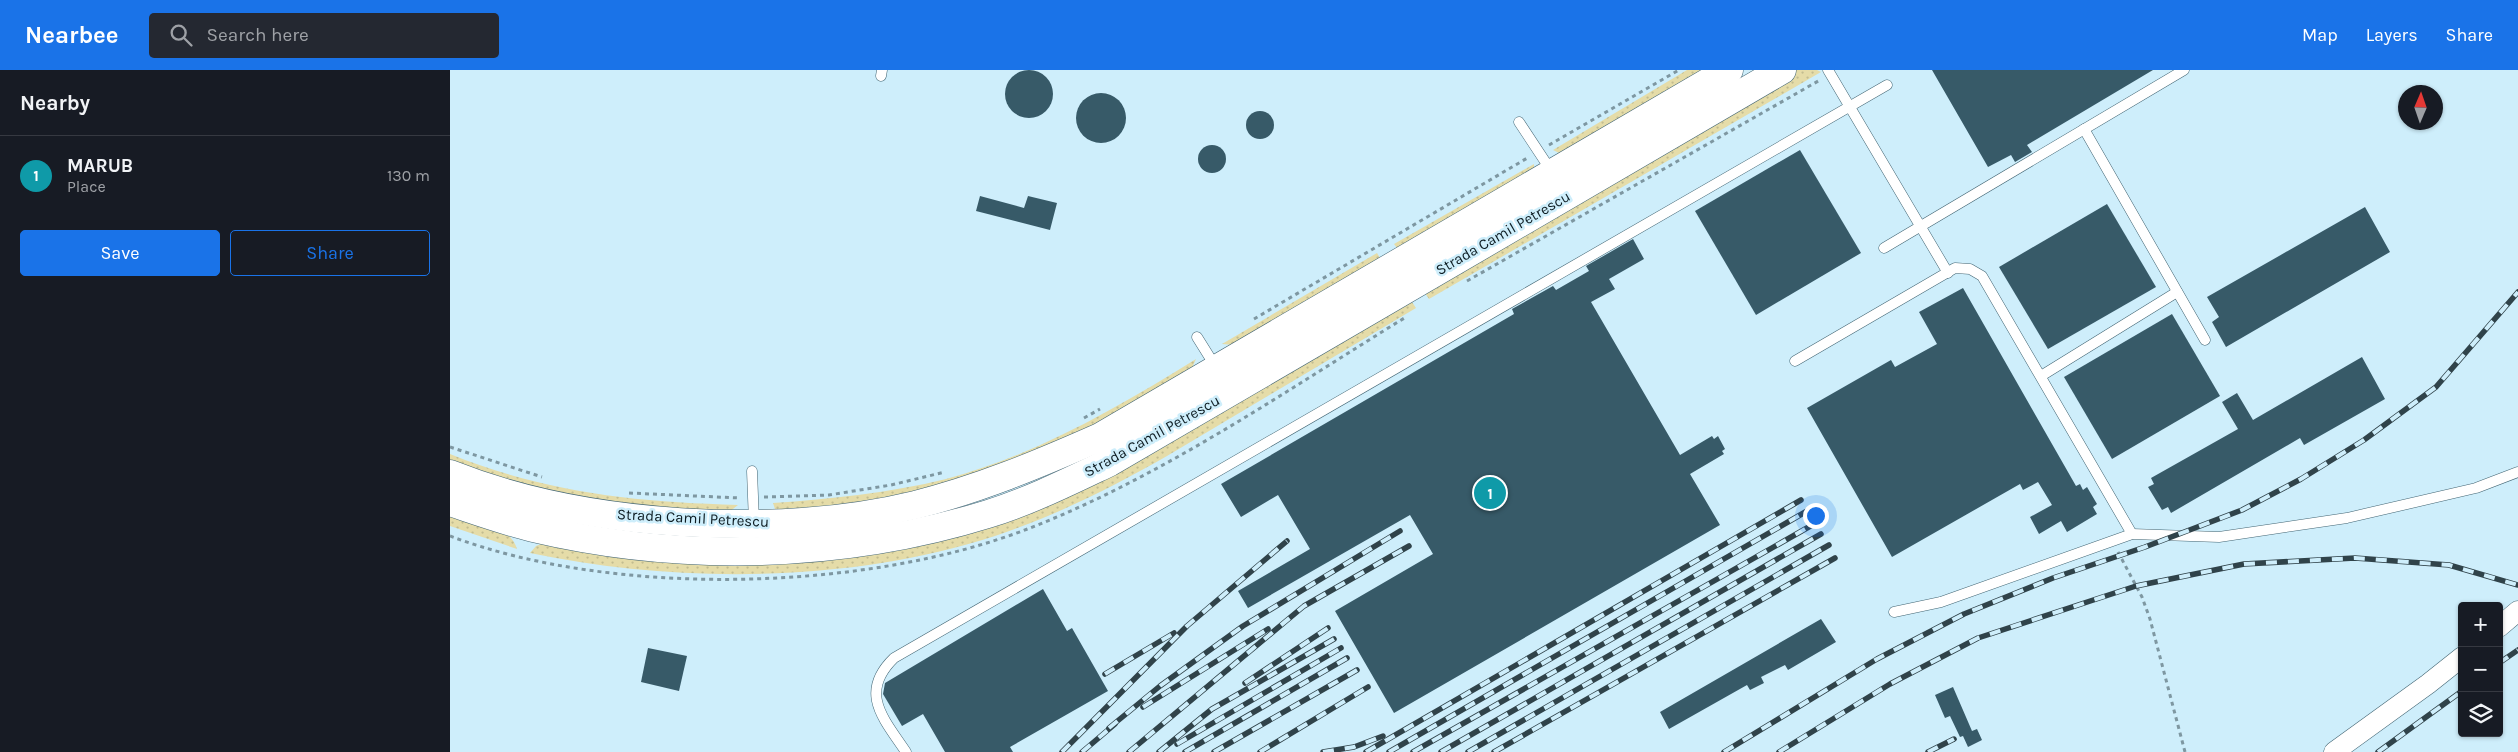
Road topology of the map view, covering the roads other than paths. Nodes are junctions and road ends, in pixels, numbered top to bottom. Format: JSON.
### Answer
{"nodes":[{"id":1,"x":1729,"y":70,"type":"edge"},
{"id":2,"x":1782,"y":70,"type":"edge"},
{"id":3,"x":1828,"y":70,"type":"edge"},
{"id":4,"x":2184,"y":70,"type":"edge"},
{"id":5,"x":1887,"y":85,"type":"dead end"},
{"id":6,"x":1850,"y":107,"type":"junction"},
{"id":7,"x":1519,"y":122,"type":"dead end"},
{"id":8,"x":2084,"y":129,"type":"junction"},
{"id":9,"x":1546,"y":162,"type":"junction"},
{"id":10,"x":1921,"y":227,"type":"junction"},
{"id":11,"x":1884,"y":248,"type":"dead end"},
{"id":12,"x":1948,"y":273,"type":"junction"},
{"id":13,"x":2178,"y":292,"type":"junction"},
{"id":14,"x":1197,"y":337,"type":"dead end"},
{"id":15,"x":2205,"y":340,"type":"dead end"},
{"id":16,"x":1795,"y":361,"type":"dead end"},
{"id":17,"x":1217,"y":369,"type":"junction"},
{"id":18,"x":2040,"y":376,"type":"junction"},
{"id":19,"x":752,"y":471,"type":"dead end"},
{"id":20,"x":2518,"y":472,"type":"edge"},
{"id":21,"x":450,"y":474,"type":"edge"},
{"id":22,"x":450,"y":502,"type":"edge"},
{"id":23,"x":753,"y":510,"type":"junction"},
{"id":24,"x":2132,"y":534,"type":"junction"},
{"id":25,"x":2518,"y":611,"type":"edge"},
{"id":26,"x":1894,"y":612,"type":"dead end"},
{"id":27,"x":2503,"y":623,"type":"edge"},
{"id":28,"x":2458,"y":660,"type":"edge"},
{"id":29,"x":906,"y":752,"type":"edge"},
{"id":30,"x":2334,"y":752,"type":"edge"}],
"edges":[{"from":1,"to":9,"type":"street","name":"Strada Camil Petrescu"},
{"from":2,"to":22,"type":"street","name":"Strada Camil Petrescu"},
{"from":3,"to":6,"type":"lane"},
{"from":4,"to":8,"type":"lane"},
{"from":5,"to":6,"type":"lane"},
{"from":6,"to":10,"type":"lane"},
{"from":6,"to":29,"type":"lane"},
{"from":7,"to":9,"type":"lane"},
{"from":8,"to":10,"type":"lane"},
{"from":8,"to":13,"type":"lane"},
{"from":9,"to":17,"type":"street","name":"Strada Camil Petrescu"},
{"from":10,"to":11,"type":"lane"},
{"from":10,"to":12,"type":"lane"},
{"from":12,"to":16,"type":"lane"},
{"from":12,"to":18,"type":"lane"},
{"from":13,"to":15,"type":"lane"},
{"from":13,"to":18,"type":"lane"},
{"from":14,"to":17,"type":"lane"},
{"from":17,"to":23,"type":"street","name":"Strada Camil Petrescu"},
{"from":18,"to":24,"type":"lane"},
{"from":19,"to":23,"type":"lane"},
{"from":20,"to":24,"type":"lane"},
{"from":21,"to":23,"type":"street","name":"Strada Camil Petrescu"},
{"from":24,"to":26,"type":"lane"},
{"from":25,"to":27,"type":"street"},
{"from":28,"to":30,"type":"street"}]}
